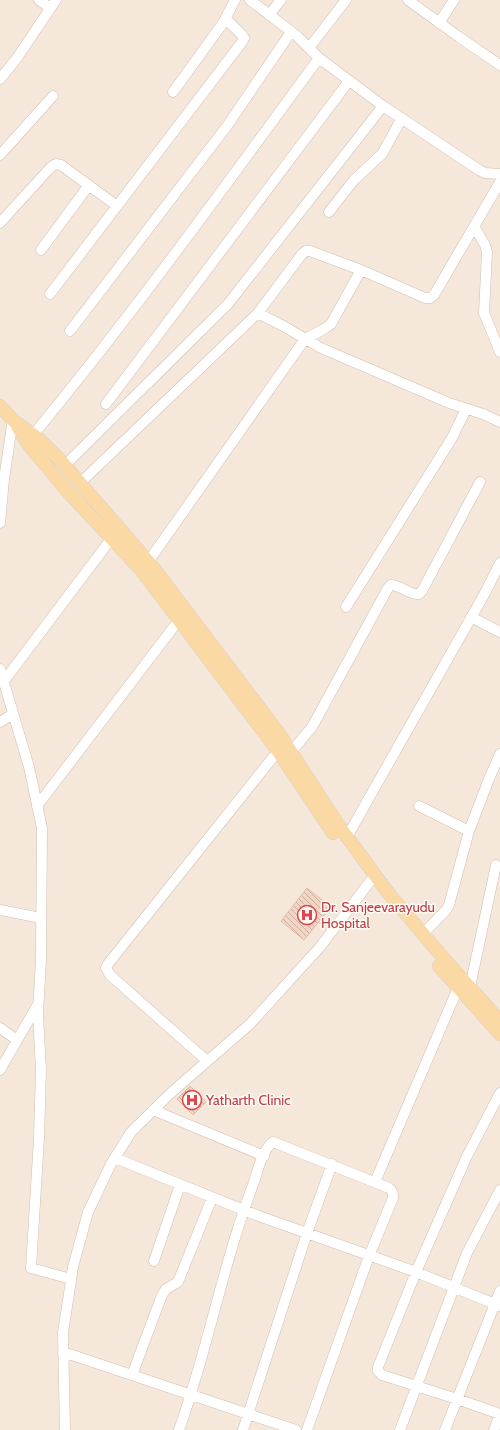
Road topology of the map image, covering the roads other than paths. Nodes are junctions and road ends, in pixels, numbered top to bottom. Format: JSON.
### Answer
{"nodes":[{"id":1,"x":39,"y":0,"type":"edge"},
{"id":2,"x":235,"y":0,"type":"edge"},
{"id":3,"x":250,"y":0,"type":"edge"},
{"id":4,"x":281,"y":0,"type":"edge"},
{"id":5,"x":346,"y":0,"type":"edge"},
{"id":6,"x":408,"y":0,"type":"edge"},
{"id":7,"x":454,"y":0,"type":"edge"},
{"id":8,"x":53,"y":4,"type":"edge"},
{"id":9,"x":269,"y":15,"type":"junction"},
{"id":10,"x":226,"y":19,"type":"junction"},
{"id":11,"x":440,"y":23,"type":"junction"},
{"id":12,"x":291,"y":32,"type":"junction"},
{"id":13,"x":309,"y":48,"type":"junction"},
{"id":14,"x":319,"y":58,"type":"junction"},
{"id":15,"x":500,"y":65,"type":"edge"},
{"id":16,"x":0,"y":79,"type":"edge"},
{"id":17,"x":349,"y":81,"type":"junction"},
{"id":18,"x":173,"y":92,"type":"dead end"},
{"id":19,"x":53,"y":96,"type":"dead end"},
{"id":20,"x":383,"y":106,"type":"junction"},
{"id":21,"x":402,"y":118,"type":"junction"},
{"id":22,"x":0,"y":155,"type":"edge"},
{"id":23,"x":500,"y":174,"type":"edge"},
{"id":24,"x":500,"y":182,"type":"edge"},
{"id":25,"x":89,"y":185,"type":"junction"},
{"id":26,"x":117,"y":206,"type":"junction"},
{"id":27,"x":329,"y":212,"type":"dead end"},
{"id":28,"x":0,"y":223,"type":"edge"},
{"id":29,"x":474,"y":226,"type":"junction"},
{"id":30,"x":41,"y":250,"type":"dead end"},
{"id":31,"x":361,"y":270,"type":"junction"},
{"id":32,"x":50,"y":294,"type":"dead end"},
{"id":33,"x":258,"y":313,"type":"junction"},
{"id":34,"x":70,"y":330,"type":"dead end"},
{"id":35,"x":305,"y":339,"type":"junction"},
{"id":36,"x":500,"y":352,"type":"edge"},
{"id":37,"x":106,"y":404,"type":"dead end"},
{"id":38,"x":0,"y":406,"type":"edge"},
{"id":39,"x":466,"y":409,"type":"junction"},
{"id":40,"x":14,"y":420,"type":"junction"},
{"id":41,"x":500,"y":422,"type":"edge"},
{"id":42,"x":32,"y":435,"type":"junction"},
{"id":43,"x":65,"y":465,"type":"junction"},
{"id":44,"x":480,"y":482,"type":"dead end"},
{"id":45,"x":80,"y":483,"type":"junction"},
{"id":46,"x":0,"y":523,"type":"edge"},
{"id":47,"x":111,"y":539,"type":"junction"},
{"id":48,"x":148,"y":562,"type":"junction"},
{"id":49,"x":500,"y":563,"type":"edge"},
{"id":50,"x":346,"y":606,"type":"dead end"},
{"id":51,"x":182,"y":616,"type":"junction"},
{"id":52,"x":471,"y":617,"type":"junction"},
{"id":53,"x":500,"y":632,"type":"edge"},
{"id":54,"x":0,"y":669,"type":"edge"},
{"id":55,"x":4,"y":681,"type":"junction"},
{"id":56,"x":233,"y":683,"type":"junction"},
{"id":57,"x":4,"y":700,"type":"edge"},
{"id":58,"x":13,"y":714,"type":"junction"},
{"id":59,"x":0,"y":722,"type":"edge"},
{"id":60,"x":278,"y":751,"type":"junction"},
{"id":61,"x":291,"y":752,"type":"junction"},
{"id":62,"x":500,"y":754,"type":"edge"},
{"id":63,"x":37,"y":806,"type":"junction"},
{"id":64,"x":419,"y":806,"type":"dead end"},
{"id":65,"x":469,"y":831,"type":"junction"},
{"id":66,"x":347,"y":837,"type":"junction"},
{"id":67,"x":496,"y":865,"type":"dead end"},
{"id":68,"x":372,"y":878,"type":"junction"},
{"id":69,"x":0,"y":910,"type":"edge"},
{"id":70,"x":41,"y":918,"type":"junction"},
{"id":71,"x":423,"y":934,"type":"junction"},
{"id":72,"x":464,"y":988,"type":"junction"},
{"id":73,"x":39,"y":1003,"type":"junction"},
{"id":74,"x":500,"y":1021,"type":"edge"},
{"id":75,"x":0,"y":1028,"type":"edge"},
{"id":76,"x":500,"y":1034,"type":"edge"},
{"id":77,"x":17,"y":1040,"type":"junction"},
{"id":78,"x":207,"y":1061,"type":"junction"},
{"id":79,"x":0,"y":1070,"type":"edge"},
{"id":80,"x":500,"y":1093,"type":"edge"},
{"id":81,"x":153,"y":1110,"type":"junction"},
{"id":82,"x":264,"y":1156,"type":"junction"},
{"id":83,"x":115,"y":1158,"type":"junction"},
{"id":84,"x":332,"y":1164,"type":"junction"},
{"id":85,"x":375,"y":1182,"type":"junction"},
{"id":86,"x":180,"y":1185,"type":"junction"},
{"id":87,"x":500,"y":1190,"type":"edge"},
{"id":88,"x":212,"y":1198,"type":"junction"},
{"id":89,"x":243,"y":1210,"type":"junction"},
{"id":90,"x":307,"y":1234,"type":"junction"},
{"id":91,"x":369,"y":1256,"type":"junction"},
{"id":92,"x":154,"y":1261,"type":"dead end"},
{"id":93,"x":416,"y":1272,"type":"junction"},
{"id":94,"x":71,"y":1279,"type":"junction"},
{"id":95,"x":454,"y":1287,"type":"junction"},
{"id":96,"x":500,"y":1291,"type":"edge"},
{"id":97,"x":497,"y":1305,"type":"edge"},
{"id":98,"x":64,"y":1352,"type":"junction"},
{"id":99,"x":132,"y":1375,"type":"junction"},
{"id":100,"x":417,"y":1386,"type":"junction"},
{"id":101,"x":191,"y":1395,"type":"junction"},
{"id":102,"x":457,"y":1399,"type":"junction"},
{"id":103,"x":249,"y":1414,"type":"junction"},
{"id":104,"x":500,"y":1414,"type":"edge"},
{"id":105,"x":65,"y":1430,"type":"edge"},
{"id":106,"x":179,"y":1430,"type":"edge"},
{"id":107,"x":243,"y":1430,"type":"edge"},
{"id":108,"x":296,"y":1430,"type":"edge"},
{"id":109,"x":307,"y":1430,"type":"edge"},
{"id":110,"x":400,"y":1430,"type":"edge"},
{"id":111,"x":444,"y":1430,"type":"edge"},
{"id":112,"x":494,"y":1430,"type":"edge"}],
"edges":[{"from":1,"to":8,"type":"street"},
{"from":2,"to":10,"type":"street"},
{"from":3,"to":9,"type":"street"},
{"from":4,"to":9,"type":"street"},
{"from":5,"to":13,"type":"street"},
{"from":6,"to":11,"type":"street"},
{"from":7,"to":11,"type":"street"},
{"from":8,"to":16,"type":"street"},
{"from":9,"to":12,"type":"street"},
{"from":10,"to":18,"type":"street"},
{"from":10,"to":26,"type":"street"},
{"from":11,"to":15,"type":"street"},
{"from":12,"to":13,"type":"street"},
{"from":12,"to":34,"type":"street"},
{"from":13,"to":14,"type":"street"},
{"from":14,"to":17,"type":"street"},
{"from":14,"to":42,"type":"street"},
{"from":17,"to":20,"type":"street"},
{"from":17,"to":37,"type":"street"},
{"from":19,"to":22,"type":"street"},
{"from":20,"to":21,"type":"street"},
{"from":20,"to":43,"type":"street"},
{"from":21,"to":23,"type":"street"},
{"from":21,"to":27,"type":"street"},
{"from":24,"to":29,"type":"street"},
{"from":25,"to":26,"type":"street"},
{"from":25,"to":28,"type":"street"},
{"from":25,"to":30,"type":"street"},
{"from":26,"to":32,"type":"street"},
{"from":29,"to":31,"type":"street"},
{"from":29,"to":36,"type":"street"},
{"from":31,"to":33,"type":"street"},
{"from":31,"to":35,"type":"street"},
{"from":33,"to":35,"type":"street"},
{"from":33,"to":45,"type":"street"},
{"from":35,"to":39,"type":"street"},
{"from":35,"to":48,"type":"street"},
{"from":38,"to":40,"type":"main road"},
{"from":39,"to":41,"type":"street"},
{"from":39,"to":50,"type":"street"},
{"from":40,"to":42,"type":"main road"},
{"from":40,"to":46,"type":"street"},
{"from":40,"to":47,"type":"main road"},
{"from":42,"to":43,"type":"main road"},
{"from":43,"to":45,"type":"main road"},
{"from":44,"to":61,"type":"street"},
{"from":45,"to":48,"type":"main road"},
{"from":47,"to":51,"type":"main road"},
{"from":47,"to":55,"type":"street"},
{"from":48,"to":51,"type":"main road"},
{"from":49,"to":52,"type":"street"},
{"from":51,"to":56,"type":"main road"},
{"from":51,"to":63,"type":"street"},
{"from":52,"to":53,"type":"street"},
{"from":52,"to":66,"type":"street"},
{"from":54,"to":55,"type":"street"},
{"from":55,"to":57,"type":"street"},
{"from":56,"to":60,"type":"main road"},
{"from":56,"to":61,"type":"main road"},
{"from":57,"to":58,"type":"street"},
{"from":58,"to":59,"type":"street"},
{"from":58,"to":63,"type":"street"},
{"from":60,"to":68,"type":"main road"},
{"from":60,"to":78,"type":"street"},
{"from":61,"to":66,"type":"main road"},
{"from":62,"to":65,"type":"street"},
{"from":63,"to":70,"type":"street"},
{"from":64,"to":65,"type":"street"},
{"from":65,"to":71,"type":"street"},
{"from":66,"to":68,"type":"main road"},
{"from":67,"to":72,"type":"street"},
{"from":68,"to":71,"type":"main road"},
{"from":68,"to":72,"type":"main road"},
{"from":68,"to":78,"type":"street"},
{"from":69,"to":70,"type":"street"},
{"from":70,"to":73,"type":"street"},
{"from":71,"to":72,"type":"main road"},
{"from":72,"to":74,"type":"main road"},
{"from":72,"to":76,"type":"main road"},
{"from":72,"to":85,"type":"street"},
{"from":73,"to":77,"type":"street"},
{"from":73,"to":94,"type":"street"},
{"from":75,"to":77,"type":"street"},
{"from":77,"to":79,"type":"street"},
{"from":78,"to":81,"type":"street"},
{"from":80,"to":93,"type":"street"},
{"from":81,"to":82,"type":"street"},
{"from":81,"to":83,"type":"street"},
{"from":82,"to":84,"type":"street"},
{"from":82,"to":89,"type":"street"},
{"from":83,"to":86,"type":"street"},
{"from":83,"to":94,"type":"street"},
{"from":84,"to":85,"type":"street"},
{"from":84,"to":90,"type":"street"},
{"from":85,"to":91,"type":"street"},
{"from":86,"to":88,"type":"street"},
{"from":86,"to":92,"type":"street"},
{"from":87,"to":95,"type":"street"},
{"from":88,"to":89,"type":"street"},
{"from":88,"to":99,"type":"street"},
{"from":89,"to":90,"type":"street"},
{"from":89,"to":101,"type":"street"},
{"from":90,"to":91,"type":"street"},
{"from":90,"to":103,"type":"street"},
{"from":91,"to":93,"type":"street"},
{"from":91,"to":109,"type":"street"},
{"from":93,"to":95,"type":"street"},
{"from":93,"to":100,"type":"street"},
{"from":94,"to":98,"type":"street"},
{"from":95,"to":97,"type":"street"},
{"from":95,"to":100,"type":"street"},
{"from":96,"to":97,"type":"street"},
{"from":97,"to":102,"type":"street"},
{"from":98,"to":99,"type":"street"},
{"from":98,"to":105,"type":"street"},
{"from":99,"to":101,"type":"street"},
{"from":100,"to":102,"type":"street"},
{"from":100,"to":110,"type":"street"},
{"from":101,"to":103,"type":"street"},
{"from":101,"to":106,"type":"street"},
{"from":102,"to":104,"type":"street"},
{"from":102,"to":111,"type":"street"},
{"from":103,"to":107,"type":"street"},
{"from":103,"to":108,"type":"street"},
{"from":104,"to":112,"type":"street"}]}
